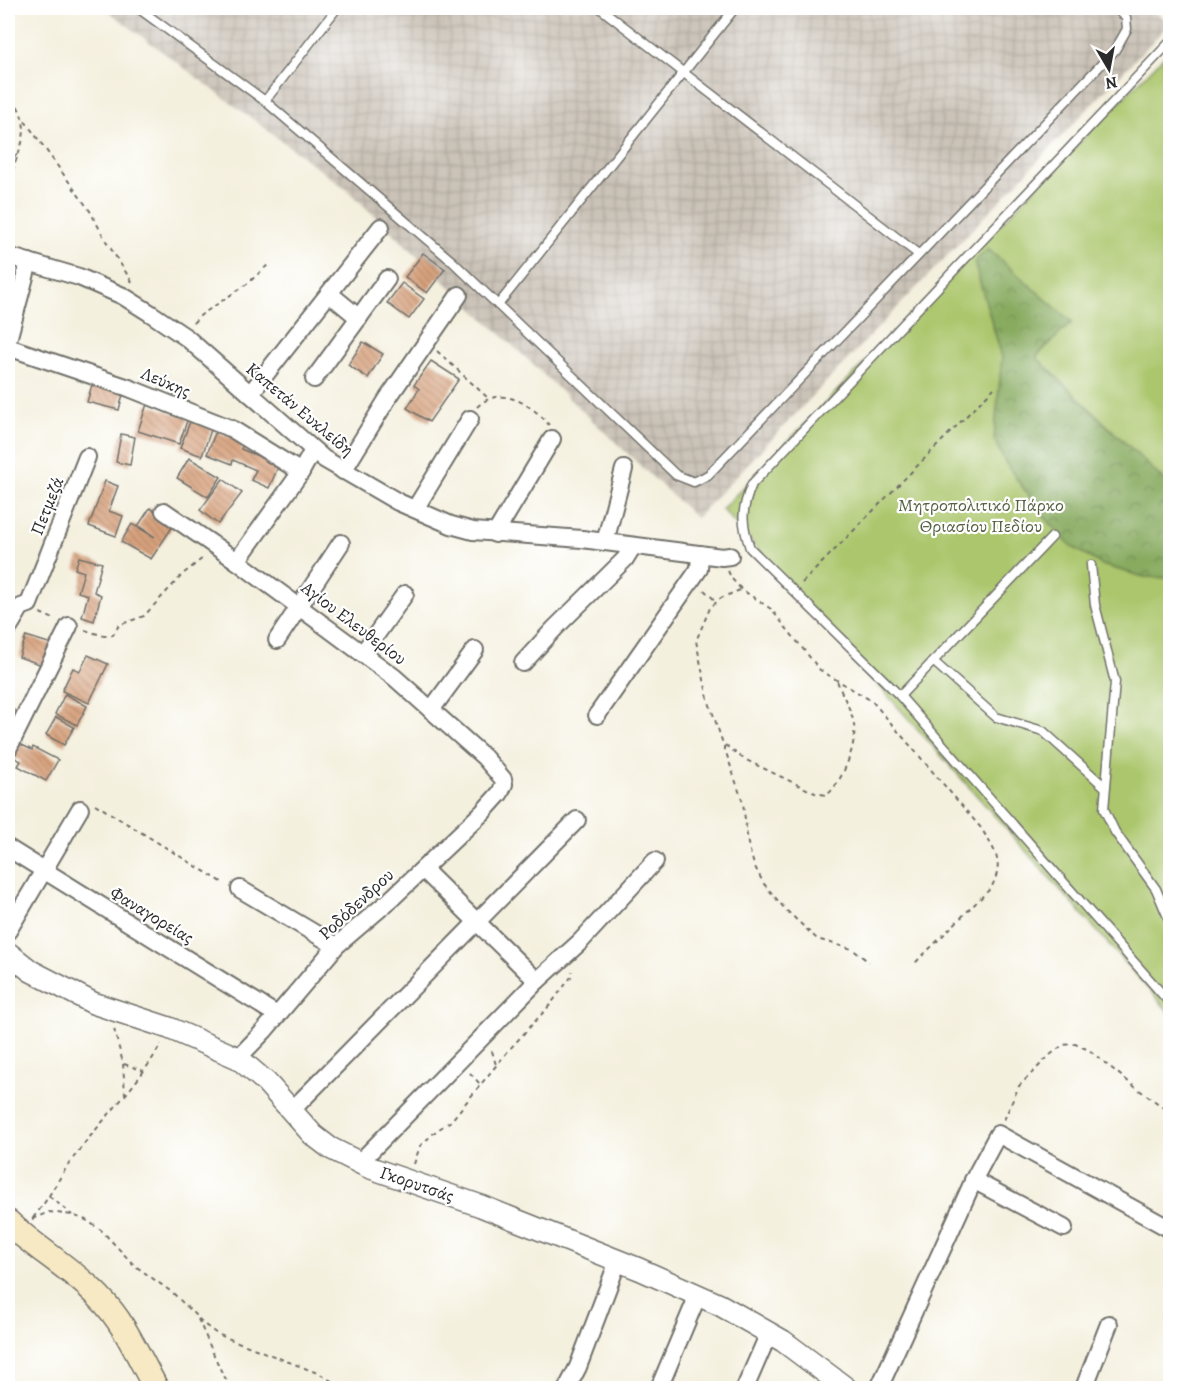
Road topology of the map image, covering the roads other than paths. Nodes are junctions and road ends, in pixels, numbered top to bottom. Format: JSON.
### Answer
{"nodes":[{"id":1,"x":138,"y":8,"type":"edge"},
{"id":2,"x":337,"y":8,"type":"edge"},
{"id":3,"x":600,"y":8,"type":"edge"},
{"id":4,"x":735,"y":8,"type":"edge"},
{"id":5,"x":1115,"y":8,"type":"edge"},
{"id":6,"x":1170,"y":42,"type":"edge"},
{"id":7,"x":683,"y":72,"type":"junction"},
{"id":8,"x":265,"y":101,"type":"junction"},
{"id":9,"x":381,"y":227,"type":"dead end"},
{"id":10,"x":918,"y":254,"type":"junction"},
{"id":11,"x":8,"y":256,"type":"edge"},
{"id":12,"x":29,"y":262,"type":"junction"},
{"id":13,"x":387,"y":279,"type":"dead end"},
{"id":14,"x":330,"y":294,"type":"junction"},
{"id":15,"x":459,"y":295,"type":"dead end"},
{"id":16,"x":498,"y":305,"type":"junction"},
{"id":17,"x":359,"y":318,"type":"junction"},
{"id":18,"x":8,"y":340,"type":"edge"},
{"id":19,"x":8,"y":347,"type":"edge"},
{"id":20,"x":314,"y":379,"type":"dead end"},
{"id":21,"x":250,"y":394,"type":"junction"},
{"id":22,"x":470,"y":419,"type":"road end"},
{"id":23,"x":552,"y":439,"type":"road end"},
{"id":24,"x":313,"y":450,"type":"junction"},
{"id":25,"x":87,"y":457,"type":"dead end"},
{"id":26,"x":624,"y":469,"type":"dead end"},
{"id":27,"x":343,"y":471,"type":"junction"},
{"id":28,"x":301,"y":472,"type":"junction"},
{"id":29,"x":415,"y":509,"type":"junction"},
{"id":30,"x":164,"y":512,"type":"dead end"},
{"id":31,"x":495,"y":534,"type":"junction"},
{"id":32,"x":1052,"y":537,"type":"dead end"},
{"id":33,"x":605,"y":542,"type":"junction"},
{"id":34,"x":341,"y":543,"type":"dead end"},
{"id":35,"x":633,"y":546,"type":"junction"},
{"id":36,"x":700,"y":554,"type":"junction"},
{"id":37,"x":726,"y":556,"type":"road end"},
{"id":38,"x":237,"y":561,"type":"junction"},
{"id":39,"x":1091,"y":565,"type":"dead end"},
{"id":40,"x":405,"y":594,"type":"dead end"},
{"id":41,"x":299,"y":606,"type":"junction"},
{"id":42,"x":69,"y":626,"type":"road end"},
{"id":43,"x":8,"y":629,"type":"edge"},
{"id":44,"x":277,"y":640,"type":"dead end"},
{"id":45,"x":475,"y":650,"type":"dead end"},
{"id":46,"x":363,"y":653,"type":"junction"},
{"id":47,"x":933,"y":661,"type":"junction"},
{"id":48,"x":523,"y":663,"type":"dead end"},
{"id":49,"x":900,"y":696,"type":"junction"},
{"id":50,"x":431,"y":710,"type":"junction"},
{"id":51,"x":597,"y":715,"type":"dead end"},
{"id":52,"x":8,"y":749,"type":"edge"},
{"id":53,"x":504,"y":784,"type":"joint"},
{"id":54,"x":1105,"y":788,"type":"junction"},
{"id":55,"x":80,"y":809,"type":"road end"},
{"id":56,"x":577,"y":820,"type":"dead end"},
{"id":57,"x":8,"y":848,"type":"edge"},
{"id":58,"x":655,"y":861,"type":"dead end"},
{"id":59,"x":43,"y":869,"type":"junction"},
{"id":60,"x":423,"y":869,"type":"junction"},
{"id":61,"x":240,"y":889,"type":"road end"},
{"id":62,"x":476,"y":921,"type":"junction"},
{"id":63,"x":1170,"y":922,"type":"edge"},
{"id":64,"x":8,"y":931,"type":"edge"},
{"id":65,"x":336,"y":946,"type":"junction"},
{"id":66,"x":8,"y":953,"type":"edge"},
{"id":67,"x":537,"y":981,"type":"junction"},
{"id":68,"x":1170,"y":1003,"type":"edge"},
{"id":69,"x":277,"y":1015,"type":"junction"},
{"id":70,"x":238,"y":1058,"type":"junction"},
{"id":71,"x":291,"y":1111,"type":"junction"},
{"id":72,"x":359,"y":1163,"type":"junction"},
{"id":73,"x":973,"y":1180,"type":"junction"},
{"id":74,"x":8,"y":1222,"type":"edge"},
{"id":75,"x":1064,"y":1228,"type":"dead end"},
{"id":76,"x":1170,"y":1229,"type":"edge"},
{"id":77,"x":618,"y":1261,"type":"junction"},
{"id":78,"x":698,"y":1295,"type":"junction"},
{"id":79,"x":1109,"y":1324,"type":"dead end"},
{"id":80,"x":769,"y":1333,"type":"junction"},
{"id":81,"x":841,"y":1387,"type":"edge"},
{"id":82,"x":156,"y":1389,"type":"edge"},
{"id":83,"x":567,"y":1389,"type":"edge"},
{"id":84,"x":659,"y":1389,"type":"edge"},
{"id":85,"x":745,"y":1389,"type":"edge"},
{"id":86,"x":879,"y":1389,"type":"edge"},
{"id":87,"x":1084,"y":1389,"type":"edge"}],
"edges":[{"from":1,"to":8,"type":"lane"},
{"from":2,"to":8,"type":"lane"},
{"from":3,"to":7,"type":"lane"},
{"from":4,"to":7,"type":"lane"},
{"from":5,"to":10,"type":"lane"},
{"from":6,"to":49,"type":"lane"},
{"from":7,"to":10,"type":"lane"},
{"from":7,"to":16,"type":"lane"},
{"from":8,"to":16,"type":"lane"},
{"from":9,"to":14,"type":"street"},
{"from":10,"to":16,"type":"lane"},
{"from":11,"to":12,"type":"street","name":"Καπετάν Ευκλείδη"},
{"from":12,"to":18,"type":"street"},
{"from":12,"to":21,"type":"street","name":"Καπετάν Ευκλείδη"},
{"from":13,"to":17,"type":"street"},
{"from":14,"to":17,"type":"street"},
{"from":14,"to":21,"type":"street"},
{"from":15,"to":27,"type":"street"},
{"from":17,"to":20,"type":"street"},
{"from":19,"to":28,"type":"street","name":"Λεύκης"},
{"from":21,"to":24,"type":"street","name":"Καπετάν Ευκλείδη"},
{"from":22,"to":29,"type":"street"},
{"from":23,"to":31,"type":"street"},
{"from":24,"to":27,"type":"street","name":"Καπετάν Ευκλείδη"},
{"from":24,"to":28,"type":"street"},
{"from":25,"to":43,"type":"street","name":"Πετμεζά"},
{"from":26,"to":33,"type":"street"},
{"from":27,"to":29,"type":"street","name":"Καπετάν Ευκλείδη"},
{"from":28,"to":38,"type":"street"},
{"from":29,"to":31,"type":"street","name":"Καπετάν Ευκλείδη"},
{"from":30,"to":38,"type":"street","name":"Αγίου Ελευθερίου"},
{"from":31,"to":33,"type":"street","name":"Καπετάν Ευκλείδη"},
{"from":32,"to":47,"type":"lane"},
{"from":33,"to":35,"type":"street","name":"Καπετάν Ευκλείδη"},
{"from":34,"to":41,"type":"street"},
{"from":35,"to":36,"type":"street","name":"Καπετάν Ευκλείδη"},
{"from":35,"to":48,"type":"street"},
{"from":36,"to":37,"type":"street","name":"Καπετάν Ευκλείδη"},
{"from":36,"to":51,"type":"street"},
{"from":38,"to":41,"type":"street","name":"Αγίου Ελευθερίου"},
{"from":39,"to":54,"type":"lane"},
{"from":40,"to":46,"type":"street"},
{"from":41,"to":44,"type":"street"},
{"from":41,"to":46,"type":"street","name":"Αγίου Ελευθερίου"},
{"from":42,"to":52,"type":"street"},
{"from":45,"to":50,"type":"street"},
{"from":46,"to":50,"type":"street","name":"Αγίου Ελευθερίου"},
{"from":47,"to":49,"type":"lane"},
{"from":47,"to":54,"type":"lane"},
{"from":49,"to":68,"type":"lane"},
{"from":50,"to":53,"type":"street","name":"Αγίου Ελευθερίου"},
{"from":53,"to":60,"type":"street","name":"Ροδόδενδρου"},
{"from":54,"to":63,"type":"lane"},
{"from":55,"to":59,"type":"street"},
{"from":56,"to":62,"type":"street"},
{"from":57,"to":59,"type":"street","name":"Φαναγορείας"},
{"from":58,"to":67,"type":"street"},
{"from":59,"to":64,"type":"street"},
{"from":59,"to":69,"type":"street","name":"Φαναγορείας"},
{"from":60,"to":62,"type":"street"},
{"from":60,"to":65,"type":"street","name":"Ροδόδενδρου"},
{"from":61,"to":65,"type":"street"},
{"from":62,"to":67,"type":"street"},
{"from":62,"to":71,"type":"street"},
{"from":65,"to":69,"type":"street","name":"Ροδόδενδρου"},
{"from":66,"to":70,"type":"street","name":"Γκορυτσάς"},
{"from":67,"to":72,"type":"street"},
{"from":69,"to":70,"type":"street","name":"Ροδόδενδρου"},
{"from":70,"to":71,"type":"street","name":"Γκορυτσάς"},
{"from":71,"to":72,"type":"street","name":"Γκορυτσάς"},
{"from":72,"to":77,"type":"street","name":"Γκορυτσάς"},
{"from":73,"to":75,"type":"street"},
{"from":73,"to":76,"type":"street"},
{"from":73,"to":86,"type":"street"},
{"from":74,"to":82,"type":"main road"},
{"from":77,"to":78,"type":"street","name":"Γκορυτσάς"},
{"from":77,"to":83,"type":"street"},
{"from":78,"to":80,"type":"street","name":"Γκορυτσάς"},
{"from":78,"to":84,"type":"street"},
{"from":79,"to":87,"type":"street"},
{"from":80,"to":81,"type":"street","name":"Γκορυτσάς"},
{"from":80,"to":85,"type":"street"}]}
